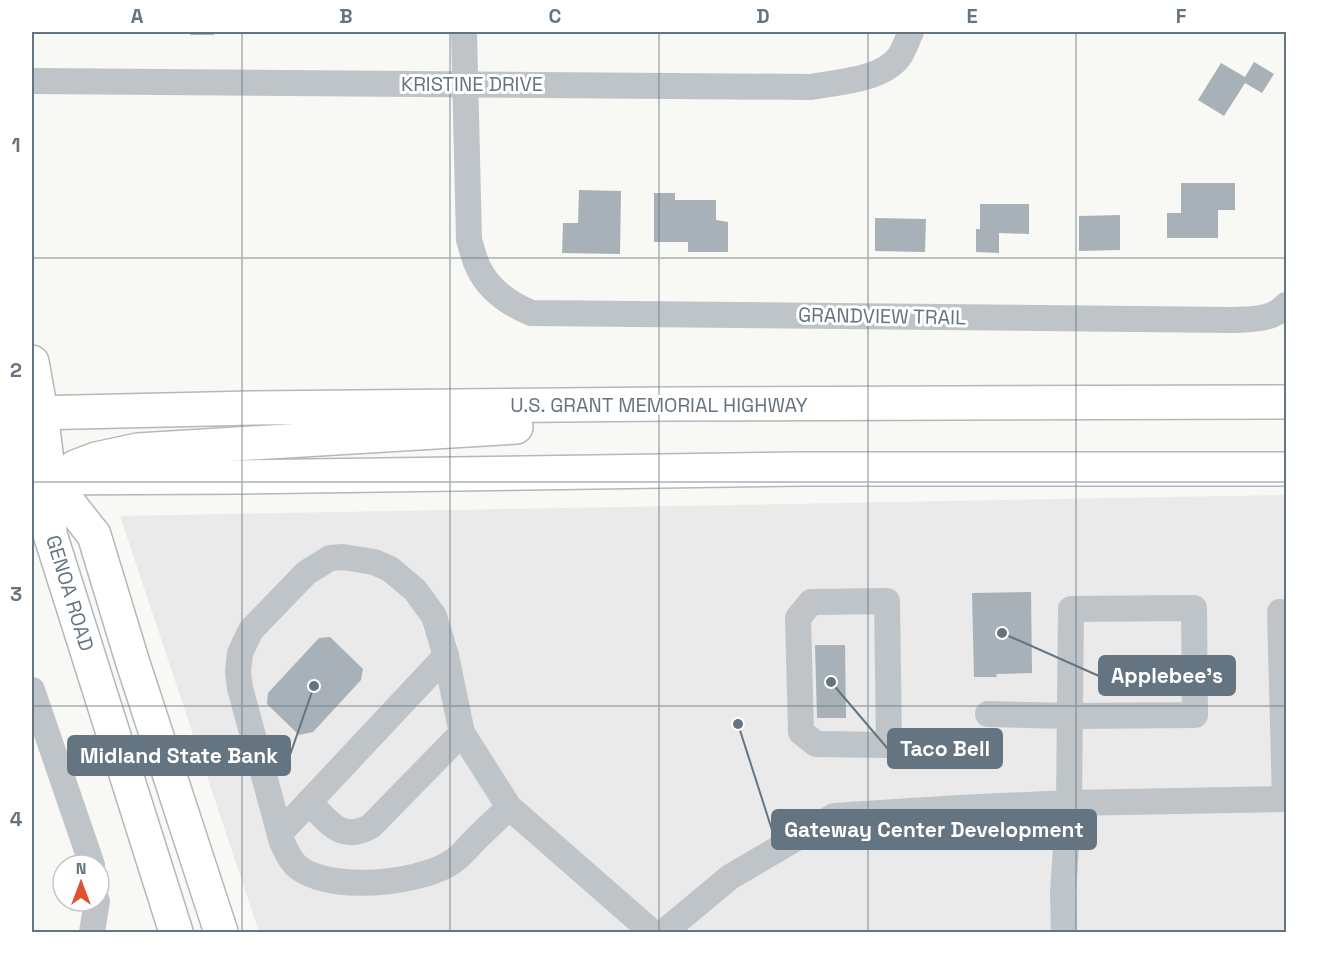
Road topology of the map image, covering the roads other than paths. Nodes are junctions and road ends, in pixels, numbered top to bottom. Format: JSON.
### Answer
{"nodes":[{"id":1,"x":464,"y":32,"type":"edge"},
{"id":2,"x":906,"y":41,"type":"edge"},
{"id":3,"x":32,"y":81,"type":"edge"},
{"id":4,"x":464,"y":84,"type":"junction"},
{"id":5,"x":1285,"y":307,"type":"edge"},
{"id":6,"x":32,"y":362,"type":"edge"},
{"id":7,"x":1287,"y":402,"type":"edge"},
{"id":8,"x":667,"y":404,"type":"junction"},
{"id":9,"x":35,"y":415,"type":"edge"},
{"id":10,"x":1287,"y":469,"type":"edge"},
{"id":11,"x":40,"y":478,"type":"edge"},
{"id":12,"x":1280,"y":612,"type":"dead end"},
{"id":13,"x":446,"y":656,"type":"junction"},
{"id":14,"x":32,"y":690,"type":"edge"},
{"id":15,"x":988,"y":714,"type":"dead end"},
{"id":16,"x":1070,"y":716,"type":"junction"},
{"id":17,"x":1285,"y":724,"type":"edge"},
{"id":18,"x":462,"y":733,"type":"junction"},
{"id":19,"x":889,"y":745,"type":"joint"},
{"id":20,"x":1286,"y":799,"type":"edge"},
{"id":21,"x":309,"y":802,"type":"junction"},
{"id":22,"x":1069,"y":803,"type":"junction"},
{"id":23,"x":509,"y":807,"type":"junction"},
{"id":24,"x":280,"y":833,"type":"junction"},
{"id":25,"x":88,"y":853,"type":"edge"},
{"id":26,"x":95,"y":913,"type":"edge"},
{"id":27,"x":92,"y":933,"type":"edge"},
{"id":28,"x":176,"y":933,"type":"edge"},
{"id":29,"x":221,"y":933,"type":"edge"},
{"id":30,"x":652,"y":933,"type":"edge"},
{"id":31,"x":664,"y":933,"type":"edge"},
{"id":32,"x":1064,"y":933,"type":"edge"}],
"edges":[{"from":1,"to":4,"type":"street"},
{"from":2,"to":4,"type":"street","name":"KRISTINE DRIVE"},
{"from":3,"to":4,"type":"street","name":"KRISTINE DRIVE"},
{"from":4,"to":5,"type":"street","name":"GRANDVIEW TRAIL"},
{"from":6,"to":9,"type":"main road"},
{"from":7,"to":8,"type":"main road","name":"U.S. GRANT MEMORIAL HIGHWAY"},
{"from":8,"to":9,"type":"main road","name":"U.S. GRANT MEMORIAL HIGHWAY"},
{"from":8,"to":11,"type":"main road"},
{"from":9,"to":11,"type":"main road"},
{"from":10,"to":11,"type":"main road"},
{"from":11,"to":28,"type":"main road","name":"GENOA ROAD"},
{"from":11,"to":29,"type":"main road","name":"GENOA ROAD"},
{"from":12,"to":17,"type":"street"},
{"from":13,"to":18,"type":"street"},
{"from":13,"to":21,"type":"street"},
{"from":13,"to":24,"type":"street"},
{"from":14,"to":25,"type":"street"},
{"from":15,"to":16,"type":"street"},
{"from":16,"to":16,"type":"street"},
{"from":16,"to":22,"type":"street"},
{"from":17,"to":20,"type":"street"},
{"from":18,"to":21,"type":"street"},
{"from":18,"to":23,"type":"street"},
{"from":19,"to":19,"type":"street"},
{"from":20,"to":22,"type":"street"},
{"from":21,"to":24,"type":"street"},
{"from":22,"to":31,"type":"street"},
{"from":22,"to":32,"type":"street"},
{"from":23,"to":24,"type":"street"},
{"from":23,"to":30,"type":"street"},
{"from":26,"to":27,"type":"street"}]}
